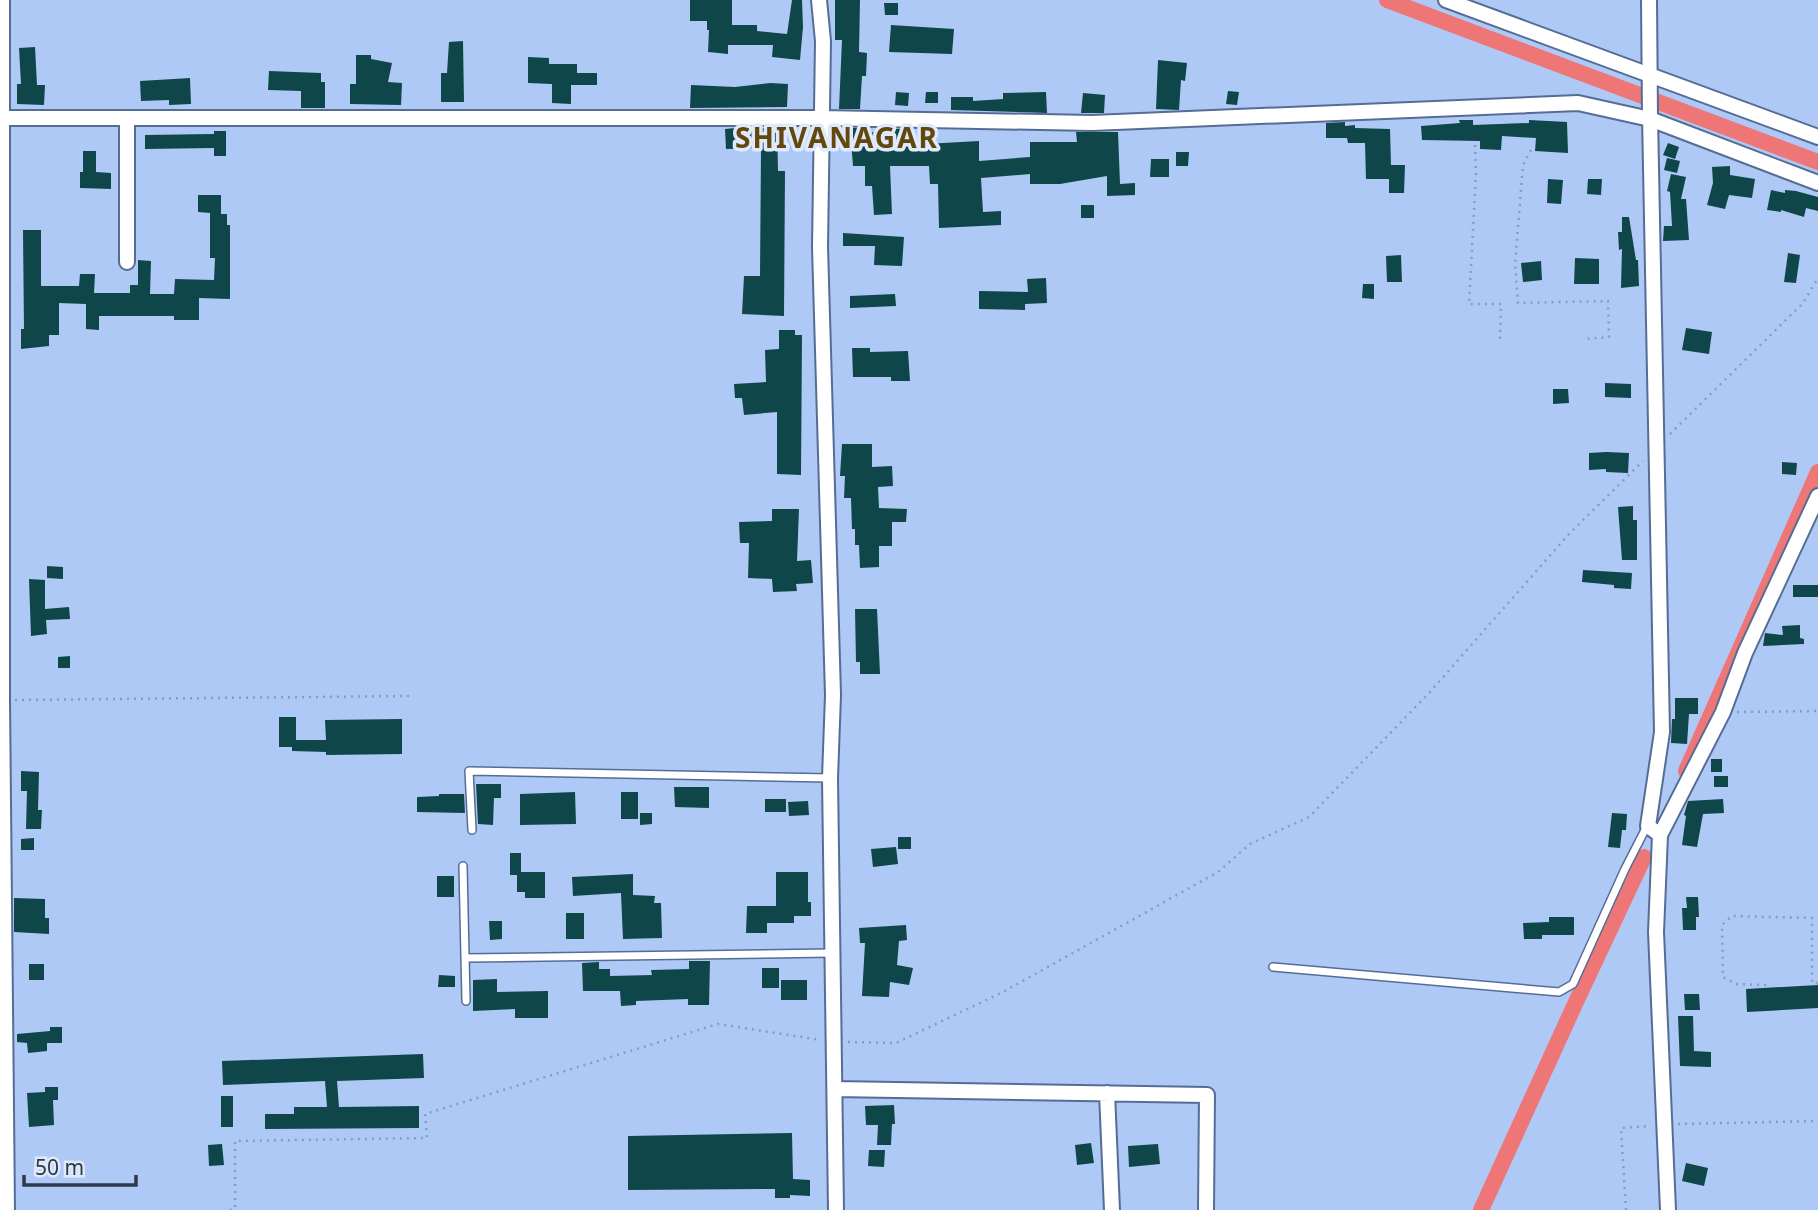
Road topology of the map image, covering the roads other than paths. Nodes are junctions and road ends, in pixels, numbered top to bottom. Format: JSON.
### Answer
{"nodes":[{"id":1,"x":2,"y":0,"type":"edge"},
{"id":2,"x":819,"y":0,"type":"edge"},
{"id":3,"x":1446,"y":0,"type":"edge"},
{"id":4,"x":1649,"y":0,"type":"edge"},
{"id":5,"x":1649,"y":82,"type":"junction"},
{"id":6,"x":1,"y":118,"type":"edge"},
{"id":7,"x":821,"y":118,"type":"junction"},
{"id":8,"x":1650,"y":118,"type":"junction"},
{"id":9,"x":128,"y":120,"type":"junction"},
{"id":10,"x":1818,"y":137,"type":"edge"},
{"id":11,"x":1818,"y":183,"type":"edge"},
{"id":12,"x":127,"y":262,"type":"dead end"},
{"id":13,"x":1,"y":320,"type":"edge"},
{"id":14,"x":1818,"y":496,"type":"edge"},
{"id":15,"x":831,"y":778,"type":"junction"},
{"id":16,"x":472,"y":830,"type":"dead end"},
{"id":17,"x":1654,"y":830,"type":"junction"},
{"id":18,"x":463,"y":866,"type":"dead end"},
{"id":19,"x":834,"y":953,"type":"junction"},
{"id":20,"x":465,"y":958,"type":"junction"},
{"id":21,"x":1273,"y":967,"type":"dead end"},
{"id":22,"x":466,"y":1001,"type":"dead end"},
{"id":23,"x":835,"y":1089,"type":"junction"},
{"id":24,"x":1107,"y":1093,"type":"junction"},
{"id":25,"x":7,"y":1210,"type":"edge"},
{"id":26,"x":836,"y":1210,"type":"edge"},
{"id":27,"x":1112,"y":1210,"type":"edge"},
{"id":28,"x":1206,"y":1210,"type":"edge"},
{"id":29,"x":1668,"y":1210,"type":"edge"}],
"edges":[{"from":1,"to":6,"type":"street"},
{"from":2,"to":7,"type":"street"},
{"from":3,"to":5,"type":"street"},
{"from":4,"to":5,"type":"street"},
{"from":5,"to":8,"type":"street"},
{"from":5,"to":10,"type":"street"},
{"from":6,"to":9,"type":"street"},
{"from":6,"to":13,"type":"street"},
{"from":7,"to":8,"type":"street"},
{"from":7,"to":9,"type":"street"},
{"from":7,"to":15,"type":"street"},
{"from":8,"to":11,"type":"street"},
{"from":8,"to":17,"type":"street"},
{"from":9,"to":12,"type":"street"},
{"from":13,"to":25,"type":"street"},
{"from":14,"to":17,"type":"street"},
{"from":15,"to":16,"type":"lane"},
{"from":15,"to":19,"type":"street"},
{"from":17,"to":21,"type":"lane"},
{"from":17,"to":29,"type":"street"},
{"from":18,"to":20,"type":"lane"},
{"from":19,"to":20,"type":"lane"},
{"from":19,"to":23,"type":"street"},
{"from":20,"to":22,"type":"lane"},
{"from":23,"to":24,"type":"street"},
{"from":23,"to":26,"type":"street"},
{"from":24,"to":27,"type":"street"},
{"from":24,"to":28,"type":"street"}]}
